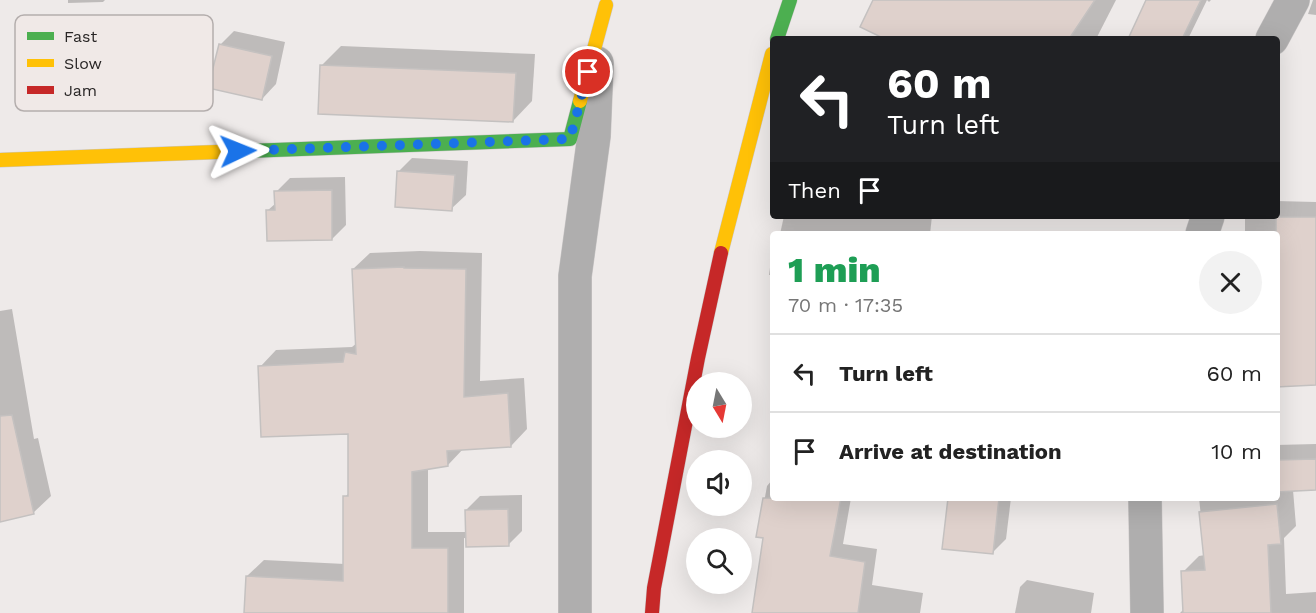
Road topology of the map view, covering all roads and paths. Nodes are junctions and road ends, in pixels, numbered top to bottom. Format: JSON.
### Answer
{"nodes":[{"id":1,"x":790,"y":0,"type":"edge"},
{"id":2,"x":1293,"y":0,"type":"edge"},
{"id":3,"x":608,"y":3,"type":"edge"},
{"id":4,"x":778,"y":36,"type":"edge"},
{"id":5,"x":1274,"y":36,"type":"edge"},
{"id":6,"x":770,"y":74,"type":"edge"},
{"id":7,"x":0,"y":160,"type":"edge"},
{"id":8,"x":1145,"y":501,"type":"edge"},
{"id":9,"x":575,"y":613,"type":"edge"},
{"id":10,"x":652,"y":613,"type":"edge"},
{"id":11,"x":1148,"y":613,"type":"edge"}],
"edges":[{"from":1,"to":4,"type":"street"},
{"from":2,"to":5,"type":"street"},
{"from":3,"to":7,"type":"street"},
{"from":3,"to":9,"type":"street"},
{"from":6,"to":10,"type":"street"},
{"from":8,"to":11,"type":"street"}]}
